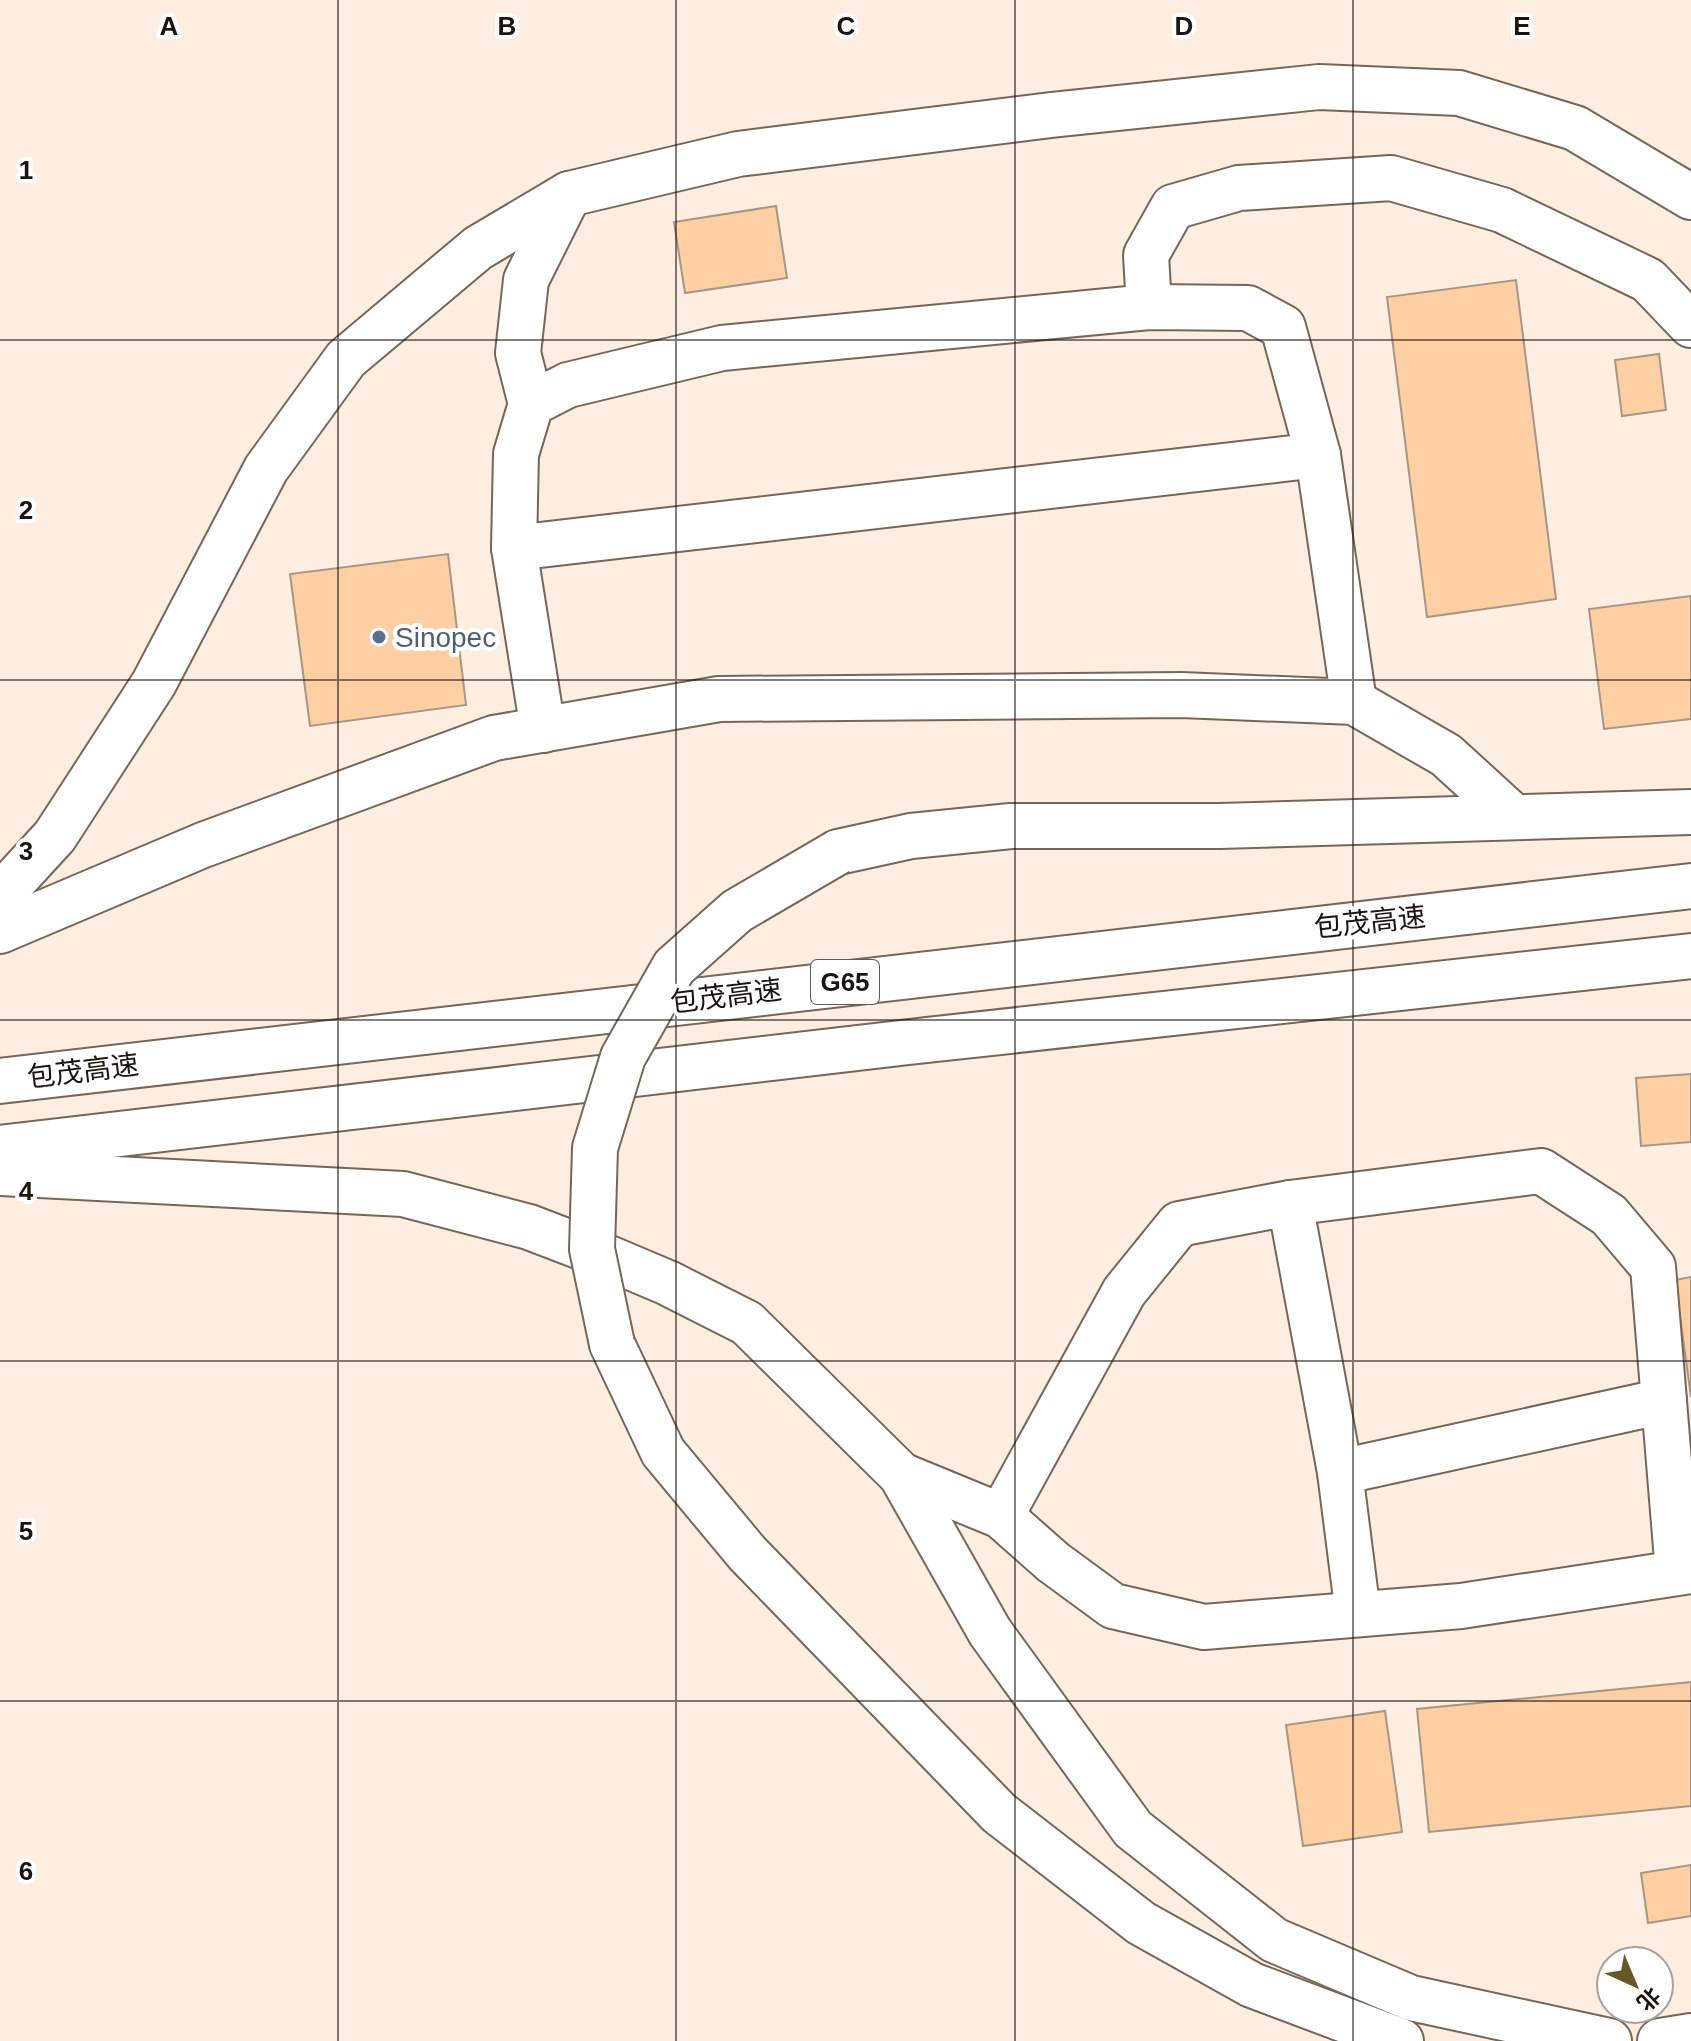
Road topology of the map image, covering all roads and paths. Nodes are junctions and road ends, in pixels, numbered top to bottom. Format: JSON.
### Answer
{"nodes":[{"id":1,"x":569,"y":194,"type":"junction"},
{"id":2,"x":1691,"y":197,"type":"edge"},
{"id":3,"x":1149,"y":307,"type":"junction"},
{"id":4,"x":1691,"y":325,"type":"edge"},
{"id":5,"x":531,"y":404,"type":"junction"},
{"id":6,"x":1318,"y":455,"type":"junction"},
{"id":7,"x":514,"y":548,"type":"junction"},
{"id":8,"x":1354,"y":702,"type":"junction"},
{"id":9,"x":543,"y":730,"type":"junction"},
{"id":10,"x":1691,"y":812,"type":"edge"},
{"id":11,"x":1514,"y":817,"type":"junction"},
{"id":12,"x":1691,"y":886,"type":"edge"},
{"id":13,"x":0,"y":896,"type":"edge"},
{"id":14,"x":0,"y":931,"type":"edge"},
{"id":15,"x":1691,"y":956,"type":"edge"},
{"id":16,"x":0,"y":1081,"type":"edge"},
{"id":17,"x":0,"y":1148,"type":"edge"},
{"id":18,"x":0,"y":1173,"type":"edge"},
{"id":19,"x":1290,"y":1203,"type":"junction"},
{"id":20,"x":1664,"y":1401,"type":"junction"},
{"id":21,"x":1340,"y":1472,"type":"junction"},
{"id":22,"x":901,"y":1475,"type":"junction"},
{"id":23,"x":1001,"y":1516,"type":"junction"},
{"id":24,"x":1685,"y":1572,"type":"edge"},
{"id":25,"x":1358,"y":1614,"type":"junction"},
{"id":26,"x":1691,"y":2036,"type":"edge"},
{"id":27,"x":1401,"y":2041,"type":"edge"},
{"id":28,"x":1609,"y":2041,"type":"edge"},
{"id":29,"x":1660,"y":2041,"type":"edge"}],
"edges":[{"from":1,"to":2,"type":"main road"},
{"from":1,"to":5,"type":"main road"},
{"from":1,"to":13,"type":"main road"},
{"from":3,"to":4,"type":"main road"},
{"from":3,"to":5,"type":"main road"},
{"from":3,"to":6,"type":"main road"},
{"from":5,"to":7,"type":"main road"},
{"from":6,"to":7,"type":"main road"},
{"from":6,"to":8,"type":"main road"},
{"from":7,"to":9,"type":"main road"},
{"from":8,"to":9,"type":"main road"},
{"from":8,"to":11,"type":"main road"},
{"from":9,"to":14,"type":"main road"},
{"from":10,"to":11,"type":"main road"},
{"from":11,"to":27,"type":"main road","bridge":true},
{"from":12,"to":16,"type":"main road","name":"包茂高速","number":"G65"},
{"from":15,"to":17,"type":"main road","number":"G65"},
{"from":18,"to":22,"type":"main road"},
{"from":19,"to":20,"type":"main road"},
{"from":19,"to":21,"type":"main road"},
{"from":19,"to":23,"type":"main road"},
{"from":20,"to":21,"type":"main road"},
{"from":20,"to":24,"type":"main road"},
{"from":21,"to":25,"type":"main road"},
{"from":22,"to":23,"type":"main road"},
{"from":22,"to":28,"type":"main road"},
{"from":23,"to":25,"type":"main road"},
{"from":24,"to":25,"type":"main road"},
{"from":26,"to":29,"type":"main road"}]}
